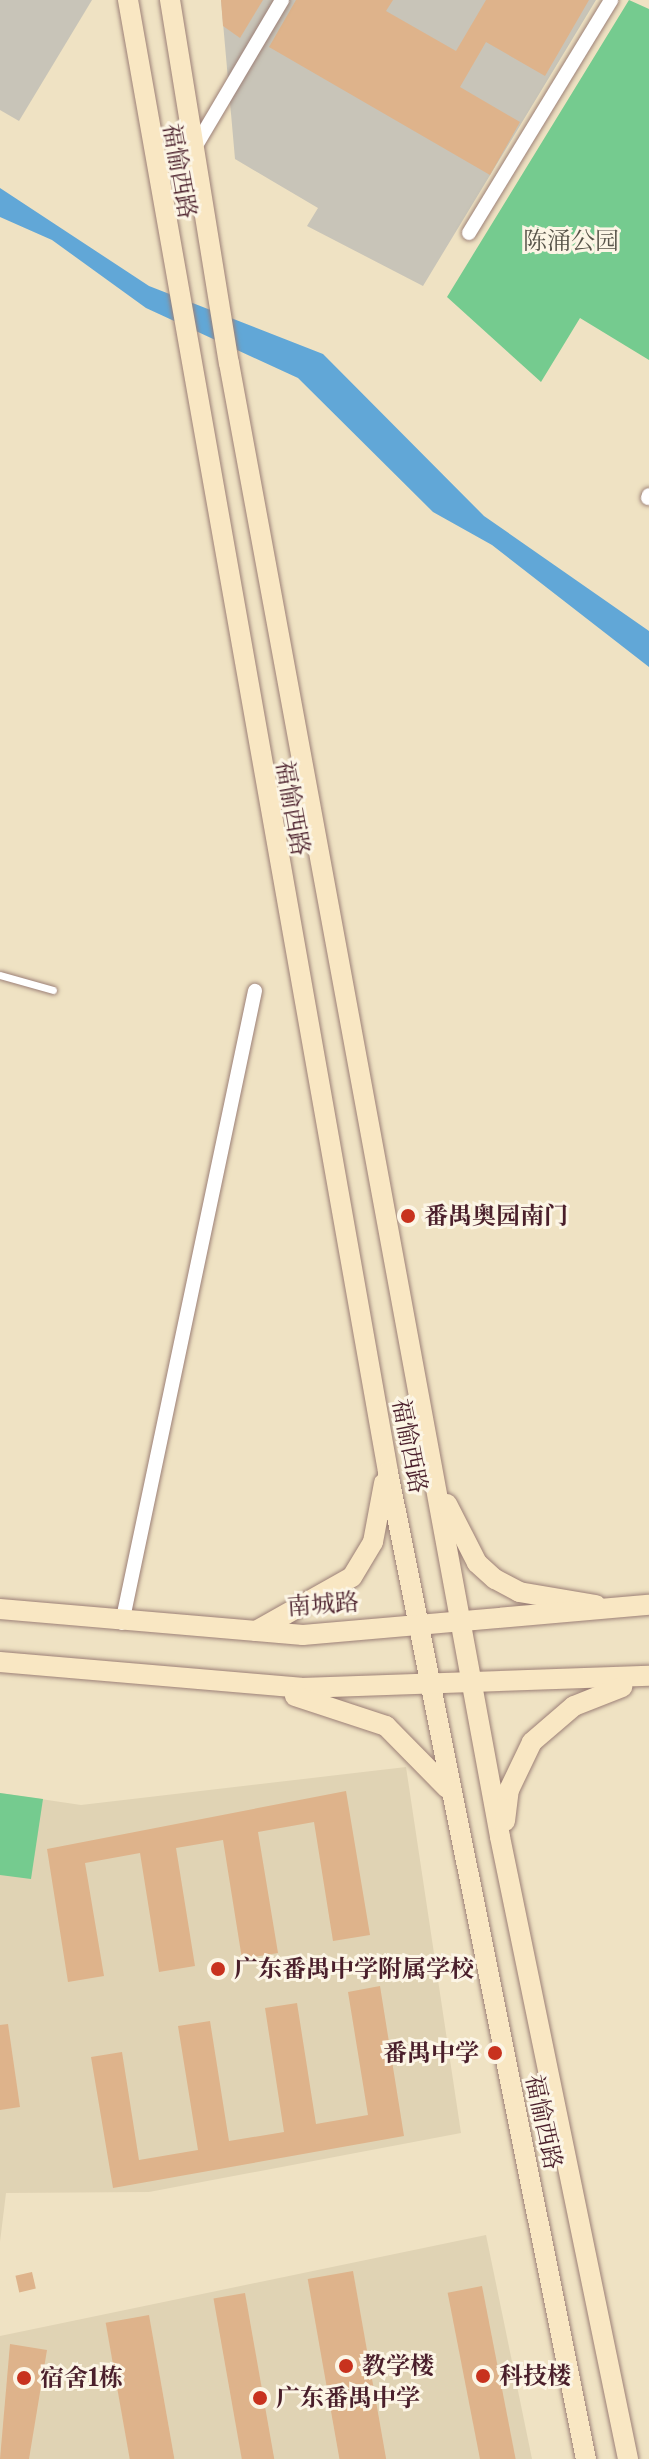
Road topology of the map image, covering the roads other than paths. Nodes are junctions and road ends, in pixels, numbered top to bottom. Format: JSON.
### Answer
{"nodes":[{"id":1,"x":128,"y":0,"type":"edge"},
{"id":2,"x":170,"y":0,"type":"edge"},
{"id":3,"x":282,"y":0,"type":"edge"},
{"id":4,"x":611,"y":0,"type":"edge"},
{"id":5,"x":192,"y":153,"type":"junction"},
{"id":6,"x":469,"y":233,"type":"dead end"},
{"id":7,"x":0,"y":975,"type":"edge"},
{"id":8,"x":53,"y":990,"type":"dead end"},
{"id":9,"x":255,"y":991,"type":"dead end"},
{"id":10,"x":379,"y":1420,"type":"junction"},
{"id":11,"x":431,"y":1463,"type":"junction"},
{"id":12,"x":640,"y":1607,"type":"edge"},
{"id":13,"x":0,"y":1609,"type":"edge"},
{"id":14,"x":463,"y":1622,"type":"junction"},
{"id":15,"x":122,"y":1623,"type":"junction"},
{"id":16,"x":418,"y":1624,"type":"junction"},
{"id":17,"x":252,"y":1633,"type":"junction"},
{"id":18,"x":0,"y":1662,"type":"edge"},
{"id":19,"x":649,"y":1678,"type":"edge"},
{"id":20,"x":429,"y":1684,"type":"junction"},
{"id":21,"x":473,"y":1684,"type":"junction"},
{"id":22,"x":252,"y":1686,"type":"junction"},
{"id":23,"x":451,"y":1795,"type":"junction"},
{"id":24,"x":508,"y":1873,"type":"junction"},
{"id":25,"x":586,"y":2459,"type":"edge"},
{"id":26,"x":628,"y":2459,"type":"edge"}],
"edges":[{"from":1,"to":10,"type":"street","name":"福愉西路"},
{"from":2,"to":5,"type":"street","name":"福愉西路"},
{"from":3,"to":5,"type":"street"},
{"from":4,"to":6,"type":"street"},
{"from":5,"to":11,"type":"street","name":"福愉西路"},
{"from":7,"to":8,"type":"lane"},
{"from":9,"to":15,"type":"street"},
{"from":10,"to":16,"type":"street","name":"福愉西路"},
{"from":10,"to":17,"type":"street"},
{"from":11,"to":12,"type":"street"},
{"from":11,"to":14,"type":"street","name":"福愉西路"},
{"from":12,"to":14,"type":"street","name":"南城路"},
{"from":13,"to":15,"type":"street","name":"南城路"},
{"from":14,"to":16,"type":"street","name":"南城路"},
{"from":14,"to":21,"type":"street","name":"福愉西路"},
{"from":15,"to":17,"type":"street","name":"南城路"},
{"from":16,"to":17,"type":"street","name":"南城路"},
{"from":16,"to":20,"type":"street","name":"福愉西路"},
{"from":18,"to":22,"type":"street"},
{"from":19,"to":21,"type":"street"},
{"from":19,"to":24,"type":"street"},
{"from":20,"to":21,"type":"street"},
{"from":20,"to":22,"type":"street"},
{"from":20,"to":23,"type":"street","name":"福愉西路"},
{"from":21,"to":24,"type":"street","name":"福愉西路"},
{"from":22,"to":23,"type":"street"},
{"from":23,"to":25,"type":"street","name":"福愉西路"},
{"from":24,"to":26,"type":"street","name":"福愉西路"}]}
